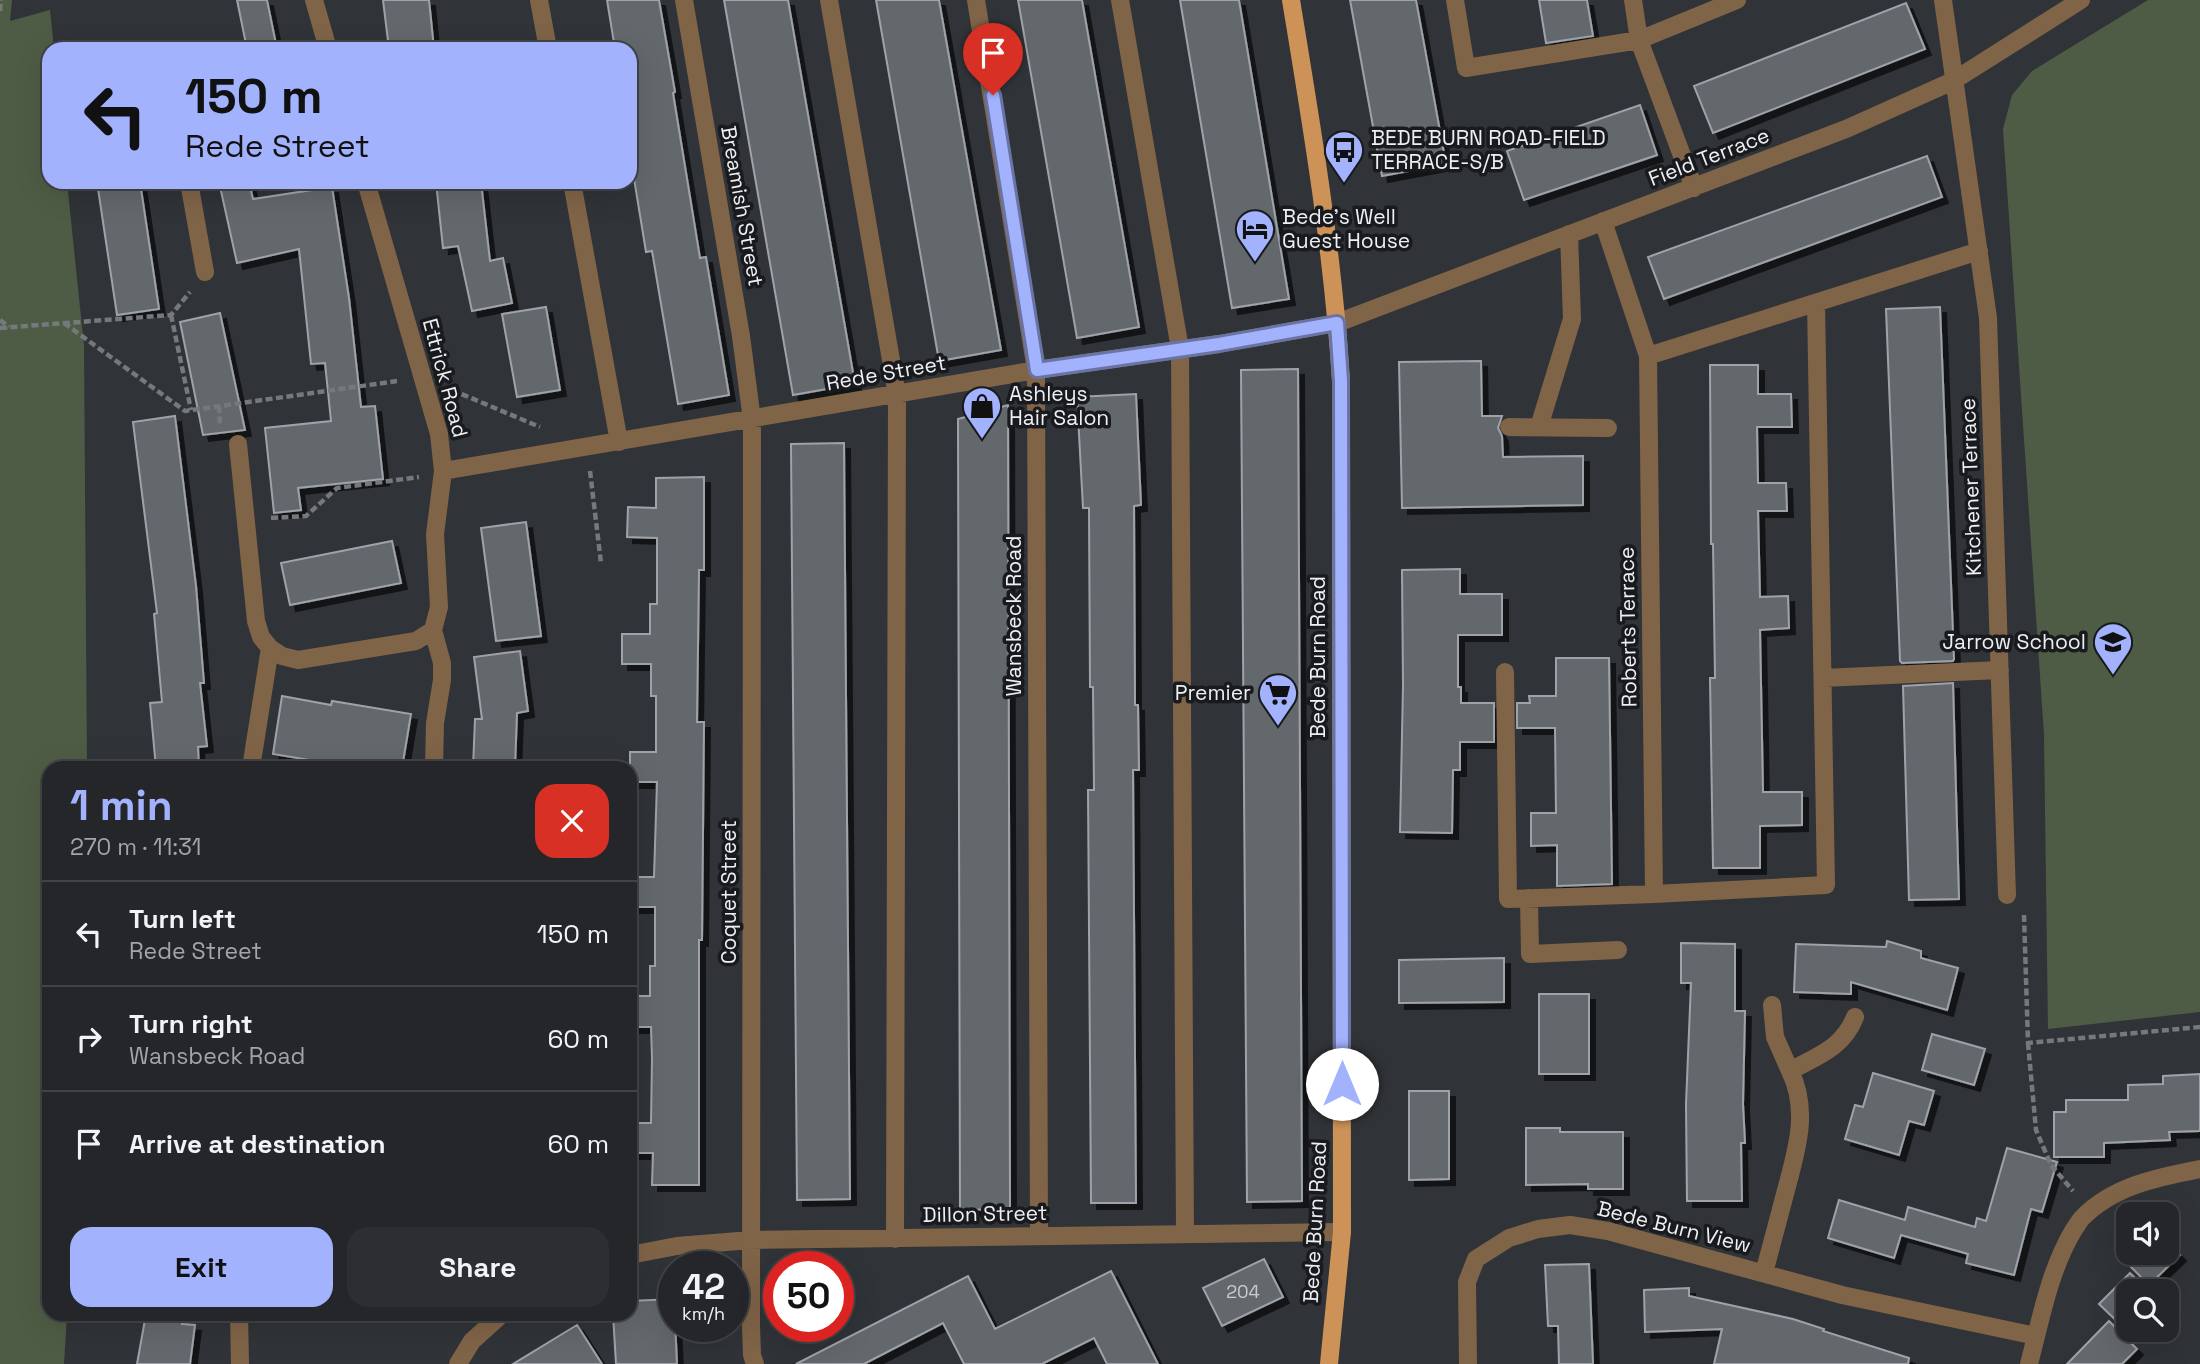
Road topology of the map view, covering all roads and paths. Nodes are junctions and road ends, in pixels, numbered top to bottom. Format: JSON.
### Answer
{"nodes":[{"id":1,"x":1,"y":0,"type":"edge"},
{"id":2,"x":314,"y":0,"type":"edge"},
{"id":3,"x":539,"y":0,"type":"edge"},
{"id":4,"x":684,"y":0,"type":"edge"},
{"id":5,"x":829,"y":0,"type":"edge"},
{"id":6,"x":976,"y":0,"type":"edge"},
{"id":7,"x":1121,"y":0,"type":"edge"},
{"id":8,"x":1291,"y":0,"type":"edge"},
{"id":9,"x":1455,"y":0,"type":"edge"},
{"id":10,"x":1633,"y":0,"type":"edge"},
{"id":11,"x":1737,"y":0,"type":"edge"},
{"id":12,"x":1943,"y":0,"type":"edge"},
{"id":13,"x":2081,"y":0,"type":"edge"},
{"id":14,"x":0,"y":11,"type":"edge"},
{"id":15,"x":1639,"y":40,"type":"junction"},
{"id":16,"x":326,"y":42,"type":"edge"},
{"id":17,"x":547,"y":42,"type":"edge"},
{"id":18,"x":1953,"y":81,"type":"junction"},
{"id":19,"x":1693,"y":188,"type":"junction"},
{"id":20,"x":190,"y":189,"type":"edge"},
{"id":21,"x":368,"y":189,"type":"edge"},
{"id":22,"x":573,"y":189,"type":"edge"},
{"id":23,"x":1603,"y":221,"type":"junction"},
{"id":24,"x":1569,"y":234,"type":"junction"},
{"id":25,"x":1979,"y":251,"type":"junction"},
{"id":26,"x":205,"y":272,"type":"joint"},
{"id":27,"x":1816,"y":303,"type":"junction"},
{"id":28,"x":171,"y":315,"type":"junction"},
{"id":29,"x":0,"y":320,"type":"edge"},
{"id":30,"x":64,"y":323,"type":"junction"},
{"id":31,"x":1337,"y":323,"type":"junction"},
{"id":32,"x":9,"y":327,"type":"junction"},
{"id":33,"x":0,"y":328,"type":"edge"},
{"id":34,"x":1180,"y":349,"type":"junction"},
{"id":35,"x":1648,"y":356,"type":"junction"},
{"id":36,"x":1037,"y":370,"type":"junction"},
{"id":37,"x":422,"y":377,"type":"junction"},
{"id":38,"x":897,"y":395,"type":"junction"},
{"id":39,"x":191,"y":410,"type":"junction"},
{"id":40,"x":752,"y":420,"type":"junction"},
{"id":41,"x":1509,"y":427,"type":"dead end"},
{"id":42,"x":1539,"y":427,"type":"junction"},
{"id":43,"x":1608,"y":428,"type":"dead end"},
{"id":44,"x":619,"y":442,"type":"junction"},
{"id":45,"x":238,"y":444,"type":"dead end"},
{"id":46,"x":443,"y":471,"type":"junction"},
{"id":47,"x":246,"y":520,"type":"junction"},
{"id":48,"x":433,"y":630,"type":"junction"},
{"id":49,"x":270,"y":648,"type":"junction"},
{"id":50,"x":2000,"y":670,"type":"junction"},
{"id":51,"x":1505,"y":672,"type":"dead end"},
{"id":52,"x":1823,"y":678,"type":"junction"},
{"id":53,"x":252,"y":761,"type":"edge"},
{"id":54,"x":434,"y":761,"type":"edge"},
{"id":55,"x":1654,"y":894,"type":"junction"},
{"id":56,"x":2007,"y":895,"type":"dead end"},
{"id":57,"x":1530,"y":898,"type":"junction"},
{"id":58,"x":2024,"y":913,"type":"dead end"},
{"id":59,"x":1618,"y":950,"type":"dead end"},
{"id":60,"x":1772,"y":1005,"type":"dead end"},
{"id":61,"x":1855,"y":1017,"type":"dead end"},
{"id":62,"x":2200,"y":1027,"type":"edge"},
{"id":63,"x":2028,"y":1042,"type":"junction"},
{"id":64,"x":1790,"y":1071,"type":"junction"},
{"id":65,"x":2200,"y":1169,"type":"edge"},
{"id":66,"x":2091,"y":1211,"type":"junction"},
{"id":67,"x":1342,"y":1232,"type":"junction"},
{"id":68,"x":1185,"y":1234,"type":"junction"},
{"id":69,"x":1039,"y":1236,"type":"junction"},
{"id":70,"x":895,"y":1238,"type":"junction"},
{"id":71,"x":751,"y":1240,"type":"junction"},
{"id":72,"x":637,"y":1254,"type":"edge"},
{"id":73,"x":1764,"y":1273,"type":"junction"},
{"id":74,"x":1333,"y":1316,"type":"junction"},
{"id":75,"x":239,"y":1321,"type":"edge"},
{"id":76,"x":494,"y":1321,"type":"edge"},
{"id":77,"x":2036,"y":1336,"type":"junction"},
{"id":78,"x":240,"y":1364,"type":"edge"},
{"id":79,"x":458,"y":1364,"type":"edge"},
{"id":80,"x":755,"y":1364,"type":"edge"},
{"id":81,"x":1319,"y":1364,"type":"edge"},
{"id":82,"x":1329,"y":1364,"type":"edge"},
{"id":83,"x":1468,"y":1364,"type":"edge"},
{"id":84,"x":2029,"y":1364,"type":"edge"}],
"edges":[{"from":1,"to":14,"type":"path"},
{"from":2,"to":16,"type":"street"},
{"from":3,"to":17,"type":"street"},
{"from":4,"to":40,"type":"street","name":"Breamish Street"},
{"from":5,"to":38,"type":"street"},
{"from":6,"to":36,"type":"street","name":"Wansbeck Road"},
{"from":7,"to":34,"type":"street"},
{"from":8,"to":31,"type":"main road","name":"Bede Burn Road"},
{"from":9,"to":15,"type":"street"},
{"from":10,"to":15,"type":"street"},
{"from":11,"to":15,"type":"street"},
{"from":12,"to":18,"type":"street","name":"Kitchener Terrace"},
{"from":13,"to":18,"type":"street","name":"Field Terrace"},
{"from":15,"to":19,"type":"street"},
{"from":18,"to":19,"type":"street","name":"Field Terrace"},
{"from":18,"to":25,"type":"street","name":"Kitchener Terrace"},
{"from":19,"to":23,"type":"street","name":"Field Terrace"},
{"from":20,"to":26,"type":"street"},
{"from":21,"to":37,"type":"street","name":"Ettrick Road"},
{"from":22,"to":44,"type":"street"},
{"from":23,"to":24,"type":"street","name":"Field Terrace"},
{"from":23,"to":35,"type":"street","name":"Roberts Terrace"},
{"from":24,"to":31,"type":"street","name":"Field Terrace"},
{"from":24,"to":42,"type":"street"},
{"from":25,"to":27,"type":"street"},
{"from":25,"to":50,"type":"street","name":"Kitchener Terrace"},
{"from":26,"to":28,"type":"path"},
{"from":27,"to":35,"type":"street"},
{"from":27,"to":52,"type":"street"},
{"from":28,"to":30,"type":"path"},
{"from":28,"to":39,"type":"path"},
{"from":29,"to":32,"type":"path"},
{"from":30,"to":32,"type":"path"},
{"from":30,"to":39,"type":"path"},
{"from":31,"to":34,"type":"street","name":"Rede Street"},
{"from":31,"to":67,"type":"main road","name":"Bede Burn Road"},
{"from":32,"to":33,"type":"path"},
{"from":34,"to":36,"type":"street","name":"Rede Street"},
{"from":34,"to":68,"type":"street"},
{"from":35,"to":55,"type":"street","name":"Roberts Terrace"},
{"from":36,"to":38,"type":"street","name":"Rede Street"},
{"from":36,"to":69,"type":"street","name":"Wansbeck Road"},
{"from":37,"to":39,"type":"path"},
{"from":37,"to":46,"type":"street","name":"Ettrick Road"},
{"from":38,"to":40,"type":"street","name":"Rede Street"},
{"from":38,"to":70,"type":"street"},
{"from":40,"to":44,"type":"street","name":"Rede Street"},
{"from":40,"to":71,"type":"street","name":"Coquet Street"},
{"from":41,"to":42,"type":"street"},
{"from":42,"to":43,"type":"street"},
{"from":44,"to":46,"type":"street","name":"Rede Street"},
{"from":45,"to":47,"type":"street"},
{"from":46,"to":47,"type":"path"},
{"from":46,"to":48,"type":"street","name":"Ettrick Road"},
{"from":47,"to":49,"type":"street"},
{"from":48,"to":49,"type":"street"},
{"from":48,"to":54,"type":"street"},
{"from":49,"to":53,"type":"street"},
{"from":50,"to":52,"type":"street"},
{"from":50,"to":56,"type":"street","name":"Kitchener Terrace"},
{"from":51,"to":57,"type":"street"},
{"from":52,"to":55,"type":"street"},
{"from":55,"to":57,"type":"street"},
{"from":57,"to":59,"type":"street"},
{"from":58,"to":63,"type":"path"},
{"from":60,"to":64,"type":"street","name":"Bede Burn View"},
{"from":61,"to":64,"type":"street"},
{"from":62,"to":63,"type":"path"},
{"from":63,"to":66,"type":"path"},
{"from":64,"to":73,"type":"street","name":"Bede Burn View"},
{"from":65,"to":66,"type":"street"},
{"from":66,"to":77,"type":"street"},
{"from":67,"to":68,"type":"street","name":"Dillon Street"},
{"from":67,"to":74,"type":"main road","name":"Bede Burn Road"},
{"from":68,"to":69,"type":"street","name":"Dillon Street"},
{"from":69,"to":70,"type":"street","name":"Dillon Street"},
{"from":70,"to":71,"type":"street","name":"Dillon Street"},
{"from":71,"to":72,"type":"street","name":"Dillon Street"},
{"from":71,"to":80,"type":"street","name":"Coquet Street"},
{"from":73,"to":77,"type":"street","name":"Bede Burn View"},
{"from":73,"to":83,"type":"street","name":"Bede Burn View"},
{"from":74,"to":81,"type":"main road","name":"Bede Burn Road"},
{"from":74,"to":82,"type":"main road","name":"Bede Burn Road"},
{"from":75,"to":78,"type":"street"},
{"from":76,"to":79,"type":"street"},
{"from":77,"to":84,"type":"street"}]}
